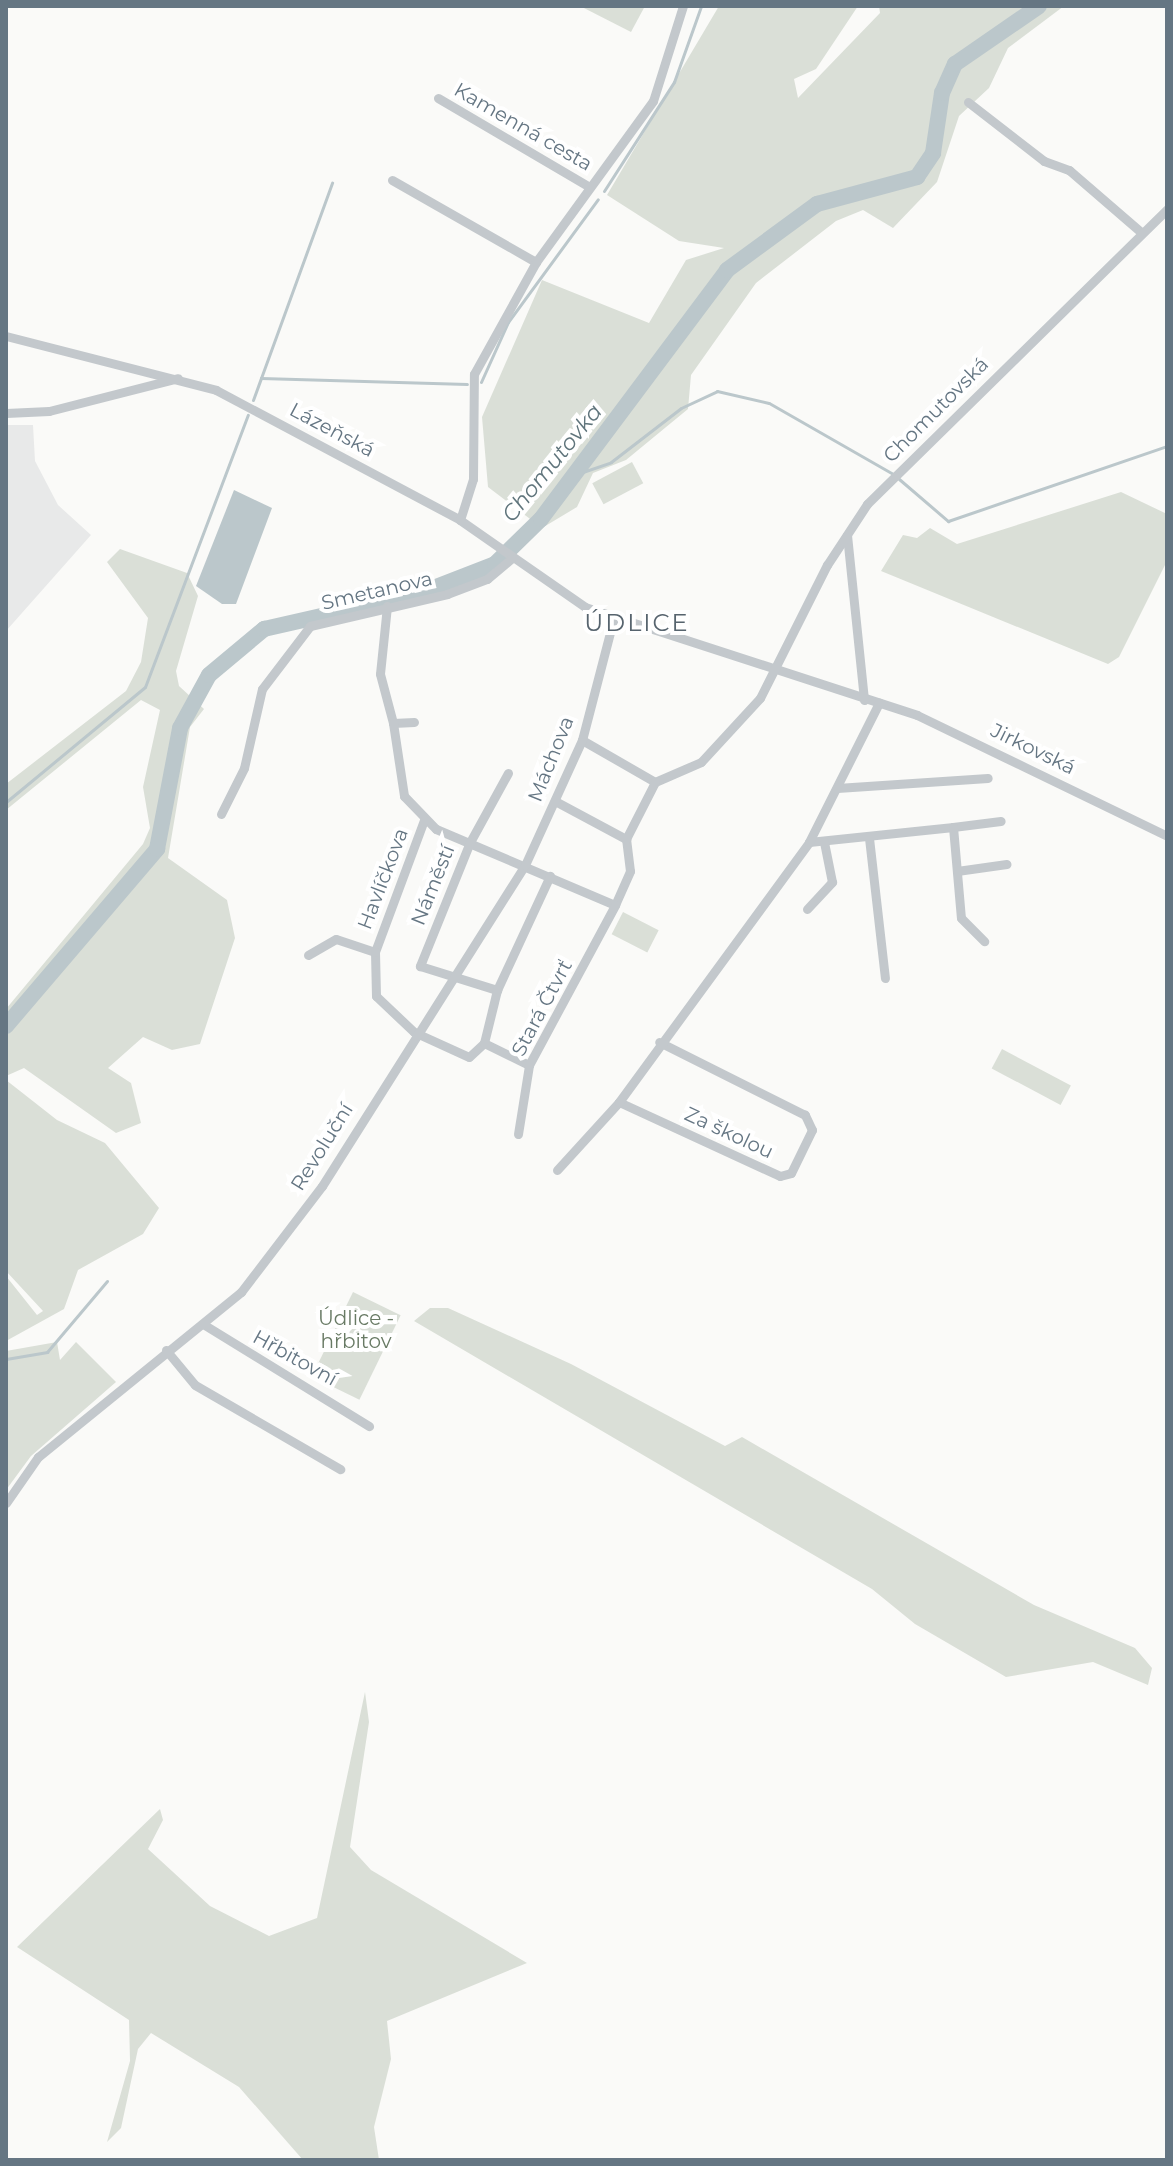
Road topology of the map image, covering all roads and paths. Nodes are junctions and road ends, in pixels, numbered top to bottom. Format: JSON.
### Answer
{"nodes":[{"id":1,"x":683,"y":6,"type":"edge"},
{"id":2,"x":438,"y":98,"type":"dead end"},
{"id":3,"x":968,"y":102,"type":"dead end"},
{"id":4,"x":392,"y":180,"type":"dead end"},
{"id":5,"x":590,"y":187,"type":"junction"},
{"id":6,"x":1167,"y":209,"type":"edge"},
{"id":7,"x":1142,"y":233,"type":"junction"},
{"id":8,"x":536,"y":262,"type":"junction"},
{"id":9,"x":6,"y":336,"type":"edge"},
{"id":10,"x":178,"y":378,"type":"junction"},
{"id":11,"x":6,"y":413,"type":"edge"},
{"id":12,"x":460,"y":520,"type":"junction"},
{"id":13,"x":847,"y":535,"type":"junction"},
{"id":14,"x":507,"y":555,"type":"junction"},
{"id":15,"x":387,"y":606,"type":"junction"},
{"id":16,"x":614,"y":617,"type":"junction"},
{"id":17,"x":772,"y":669,"type":"junction"},
{"id":18,"x":864,"y":700,"type":"junction"},
{"id":19,"x":879,"y":703,"type":"junction"},
{"id":20,"x":414,"y":722,"type":"dead end"},
{"id":21,"x":393,"y":723,"type":"junction"},
{"id":22,"x":582,"y":740,"type":"junction"},
{"id":23,"x":508,"y":773,"type":"dead end"},
{"id":24,"x":988,"y":778,"type":"dead end"},
{"id":25,"x":655,"y":782,"type":"junction"},
{"id":26,"x":837,"y":788,"type":"junction"},
{"id":27,"x":555,"y":801,"type":"junction"},
{"id":28,"x":221,"y":814,"type":"dead end"},
{"id":29,"x":424,"y":820,"type":"junction"},
{"id":30,"x":1001,"y":821,"type":"dead end"},
{"id":31,"x":953,"y":827,"type":"junction"},
{"id":32,"x":1167,"y":836,"type":"edge"},
{"id":33,"x":869,"y":838,"type":"junction"},
{"id":34,"x":626,"y":839,"type":"junction"},
{"id":35,"x":470,"y":842,"type":"junction"},
{"id":36,"x":809,"y":842,"type":"junction"},
{"id":37,"x":824,"y":842,"type":"junction"},
{"id":38,"x":1007,"y":864,"type":"dead end"},
{"id":39,"x":525,"y":865,"type":"junction"},
{"id":40,"x":957,"y":871,"type":"junction"},
{"id":41,"x":550,"y":876,"type":"junction"},
{"id":42,"x":615,"y":905,"type":"junction"},
{"id":43,"x":807,"y":909,"type":"dead end"},
{"id":44,"x":984,"y":941,"type":"dead end"},
{"id":45,"x":375,"y":952,"type":"junction"},
{"id":46,"x":308,"y":955,"type":"dead end"},
{"id":47,"x":453,"y":975,"type":"junction"},
{"id":48,"x":885,"y":978,"type":"dead end"},
{"id":49,"x":497,"y":990,"type":"junction"},
{"id":50,"x":414,"y":1032,"type":"junction"},
{"id":51,"x":659,"y":1042,"type":"junction"},
{"id":52,"x":484,"y":1043,"type":"junction"},
{"id":53,"x":529,"y":1065,"type":"junction"},
{"id":54,"x":619,"y":1102,"type":"junction"},
{"id":55,"x":518,"y":1134,"type":"dead end"},
{"id":56,"x":557,"y":1170,"type":"dead end"},
{"id":57,"x":203,"y":1324,"type":"junction"},
{"id":58,"x":166,"y":1350,"type":"junction"},
{"id":59,"x":369,"y":1426,"type":"dead end"},
{"id":60,"x":340,"y":1469,"type":"dead end"},
{"id":61,"x":6,"y":1503,"type":"edge"}],
"edges":[{"from":1,"to":5,"type":"street","name":"Kamenná cesta"},
{"from":2,"to":5,"type":"street","name":"Kamenná cesta"},
{"from":3,"to":7,"type":"street"},
{"from":4,"to":8,"type":"street"},
{"from":5,"to":8,"type":"street","name":"Kamenná cesta"},
{"from":6,"to":7,"type":"street","name":"Chomutovská"},
{"from":7,"to":13,"type":"street","name":"Chomutovská"},
{"from":8,"to":12,"type":"street","name":"Kamenná cesta"},
{"from":9,"to":10,"type":"street","name":"Lázeňská"},
{"from":10,"to":11,"type":"street"},
{"from":10,"to":12,"type":"street","name":"Lázeňská"},
{"from":12,"to":14,"type":"street","name":"Lázeňská"},
{"from":13,"to":17,"type":"street","name":"Chomutovská"},
{"from":13,"to":18,"type":"street"},
{"from":14,"to":15,"type":"street","name":"Smetanova"},
{"from":14,"to":16,"type":"street","name":"Lázeňská"},
{"from":15,"to":21,"type":"street"},
{"from":15,"to":28,"type":"street","name":"Smetanova"},
{"from":16,"to":17,"type":"street","name":"Jirkovská"},
{"from":16,"to":22,"type":"street","name":"Máchova"},
{"from":17,"to":18,"type":"street","name":"Jirkovská"},
{"from":17,"to":25,"type":"street","name":"Chomutovská"},
{"from":18,"to":19,"type":"street","name":"Jirkovská"},
{"from":19,"to":26,"type":"street"},
{"from":19,"to":32,"type":"street","name":"Jirkovská"},
{"from":20,"to":21,"type":"street"},
{"from":21,"to":29,"type":"street"},
{"from":22,"to":25,"type":"street"},
{"from":22,"to":27,"type":"street","name":"Máchova"},
{"from":23,"to":35,"type":"street"},
{"from":24,"to":26,"type":"street"},
{"from":25,"to":34,"type":"street"},
{"from":26,"to":36,"type":"street"},
{"from":27,"to":34,"type":"street"},
{"from":27,"to":39,"type":"street","name":"Máchova"},
{"from":29,"to":35,"type":"street"},
{"from":29,"to":45,"type":"street","name":"Havlíčkova"},
{"from":30,"to":31,"type":"street"},
{"from":31,"to":33,"type":"street"},
{"from":31,"to":40,"type":"street"},
{"from":33,"to":37,"type":"street"},
{"from":33,"to":48,"type":"street"},
{"from":34,"to":42,"type":"street","name":"Stará Čtvrť"},
{"from":35,"to":39,"type":"street","name":"Náměstí"},
{"from":35,"to":47,"type":"street","name":"Náměstí"},
{"from":36,"to":37,"type":"street"},
{"from":36,"to":51,"type":"street"},
{"from":37,"to":43,"type":"street"},
{"from":38,"to":40,"type":"street"},
{"from":39,"to":41,"type":"street","name":"Náměstí"},
{"from":39,"to":47,"type":"street"},
{"from":40,"to":44,"type":"street"},
{"from":41,"to":42,"type":"street"},
{"from":41,"to":49,"type":"street"},
{"from":42,"to":53,"type":"street","name":"Stará Čtvrť"},
{"from":45,"to":46,"type":"street","name":"Havlíčkova"},
{"from":45,"to":50,"type":"street","name":"Havlíčkova"},
{"from":47,"to":49,"type":"street","name":"Náměstí"},
{"from":47,"to":50,"type":"street","name":"Revoluční"},
{"from":49,"to":52,"type":"street"},
{"from":50,"to":52,"type":"street","name":"Havlíčkova"},
{"from":50,"to":57,"type":"street","name":"Revoluční"},
{"from":51,"to":54,"type":"street"},
{"from":51,"to":54,"type":"street","name":"Za školou"},
{"from":52,"to":53,"type":"street"},
{"from":53,"to":55,"type":"street","name":"Stará Čtvrť"},
{"from":54,"to":56,"type":"street"},
{"from":57,"to":58,"type":"street","name":"Revoluční"},
{"from":57,"to":59,"type":"street","name":"Hřbitovní"},
{"from":58,"to":60,"type":"street"},
{"from":58,"to":61,"type":"street","name":"Revoluční"}]}
